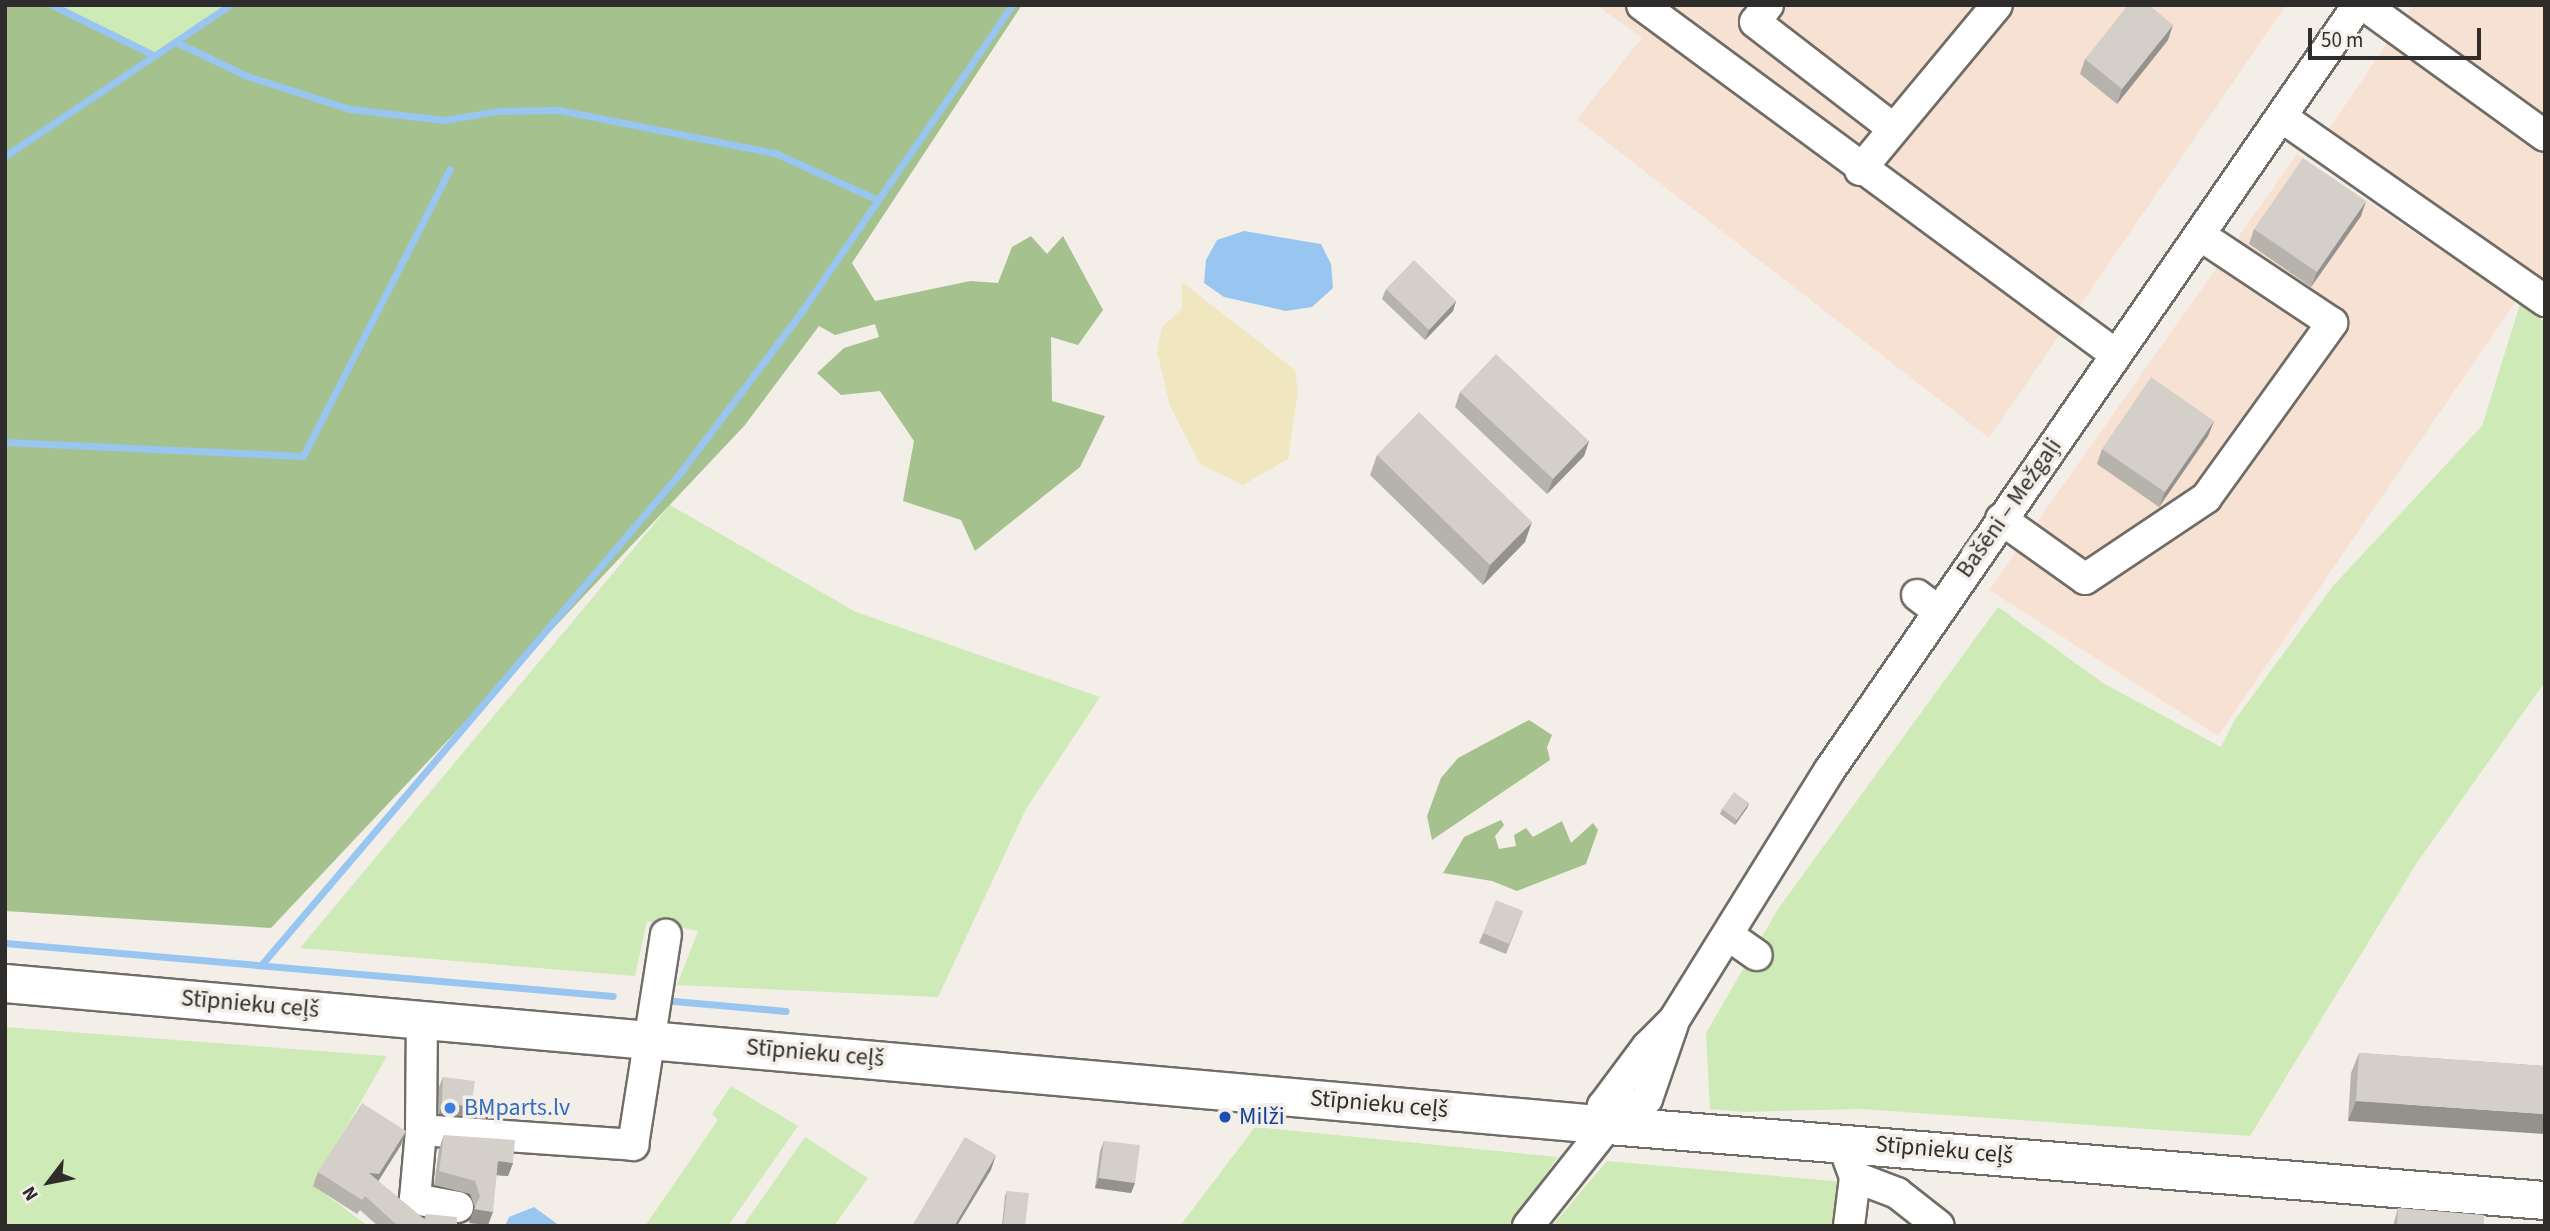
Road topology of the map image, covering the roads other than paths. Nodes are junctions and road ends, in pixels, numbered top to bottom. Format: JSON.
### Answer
{"nodes":[{"id":1,"x":1642,"y":5,"type":"edge"},
{"id":2,"x":1768,"y":5,"type":"edge"},
{"id":3,"x":1997,"y":5,"type":"edge"},
{"id":4,"x":2358,"y":5,"type":"edge"},
{"id":5,"x":2364,"y":5,"type":"edge"},
{"id":6,"x":2283,"y":118,"type":"junction"},
{"id":7,"x":1894,"y":129,"type":"junction"},
{"id":8,"x":2545,"y":136,"type":"edge"},
{"id":9,"x":1860,"y":170,"type":"junction"},
{"id":10,"x":2201,"y":236,"type":"junction"},
{"id":11,"x":2545,"y":301,"type":"edge"},
{"id":12,"x":2115,"y":354,"type":"junction"},
{"id":13,"x":2001,"y":519,"type":"junction"},
{"id":14,"x":666,"y":935,"type":"dead end"},
{"id":15,"x":1728,"y":935,"type":"junction"},
{"id":16,"x":1757,"y":954,"type":"dead end"},
{"id":17,"x":5,"y":983,"type":"edge"},
{"id":18,"x":422,"y":1019,"type":"junction"},
{"id":19,"x":652,"y":1039,"type":"junction"},
{"id":20,"x":1608,"y":1125,"type":"junction"},
{"id":21,"x":421,"y":1130,"type":"junction"},
{"id":22,"x":1843,"y":1141,"type":"junction"},
{"id":23,"x":1855,"y":1177,"type":"junction"},
{"id":24,"x":2545,"y":1200,"type":"edge"},
{"id":25,"x":458,"y":1207,"type":"dead end"},
{"id":26,"x":1528,"y":1226,"type":"edge"},
{"id":27,"x":1849,"y":1226,"type":"edge"},
{"id":28,"x":1939,"y":1226,"type":"edge"}],
"edges":[{"from":1,"to":9,"type":"street"},
{"from":2,"to":7,"type":"street"},
{"from":3,"to":7,"type":"street"},
{"from":4,"to":6,"type":"street","name":"Bašēni – Mežgaļi"},
{"from":5,"to":8,"type":"street"},
{"from":6,"to":10,"type":"street","name":"Bašēni – Mežgaļi"},
{"from":6,"to":11,"type":"street"},
{"from":7,"to":9,"type":"street"},
{"from":9,"to":12,"type":"street"},
{"from":10,"to":12,"type":"street","name":"Bašēni – Mežgaļi"},
{"from":10,"to":13,"type":"street"},
{"from":12,"to":13,"type":"street","name":"Bašēni – Mežgaļi"},
{"from":13,"to":15,"type":"street","name":"Bašēni – Mežgaļi"},
{"from":14,"to":19,"type":"street"},
{"from":15,"to":16,"type":"street"},
{"from":15,"to":20,"type":"street","name":"Bašēni – Mežgaļi"},
{"from":17,"to":18,"type":"main road","name":"Stīpnieku ceļš"},
{"from":18,"to":19,"type":"main road","name":"Stīpnieku ceļš"},
{"from":18,"to":21,"type":"street"},
{"from":19,"to":20,"type":"main road","name":"Stīpnieku ceļš"},
{"from":19,"to":21,"type":"street"},
{"from":20,"to":22,"type":"main road","name":"Stīpnieku ceļš"},
{"from":20,"to":26,"type":"street"},
{"from":21,"to":25,"type":"street"},
{"from":22,"to":23,"type":"street"},
{"from":22,"to":24,"type":"main road","name":"Stīpnieku ceļš"},
{"from":23,"to":27,"type":"street"},
{"from":23,"to":28,"type":"street"}]}
